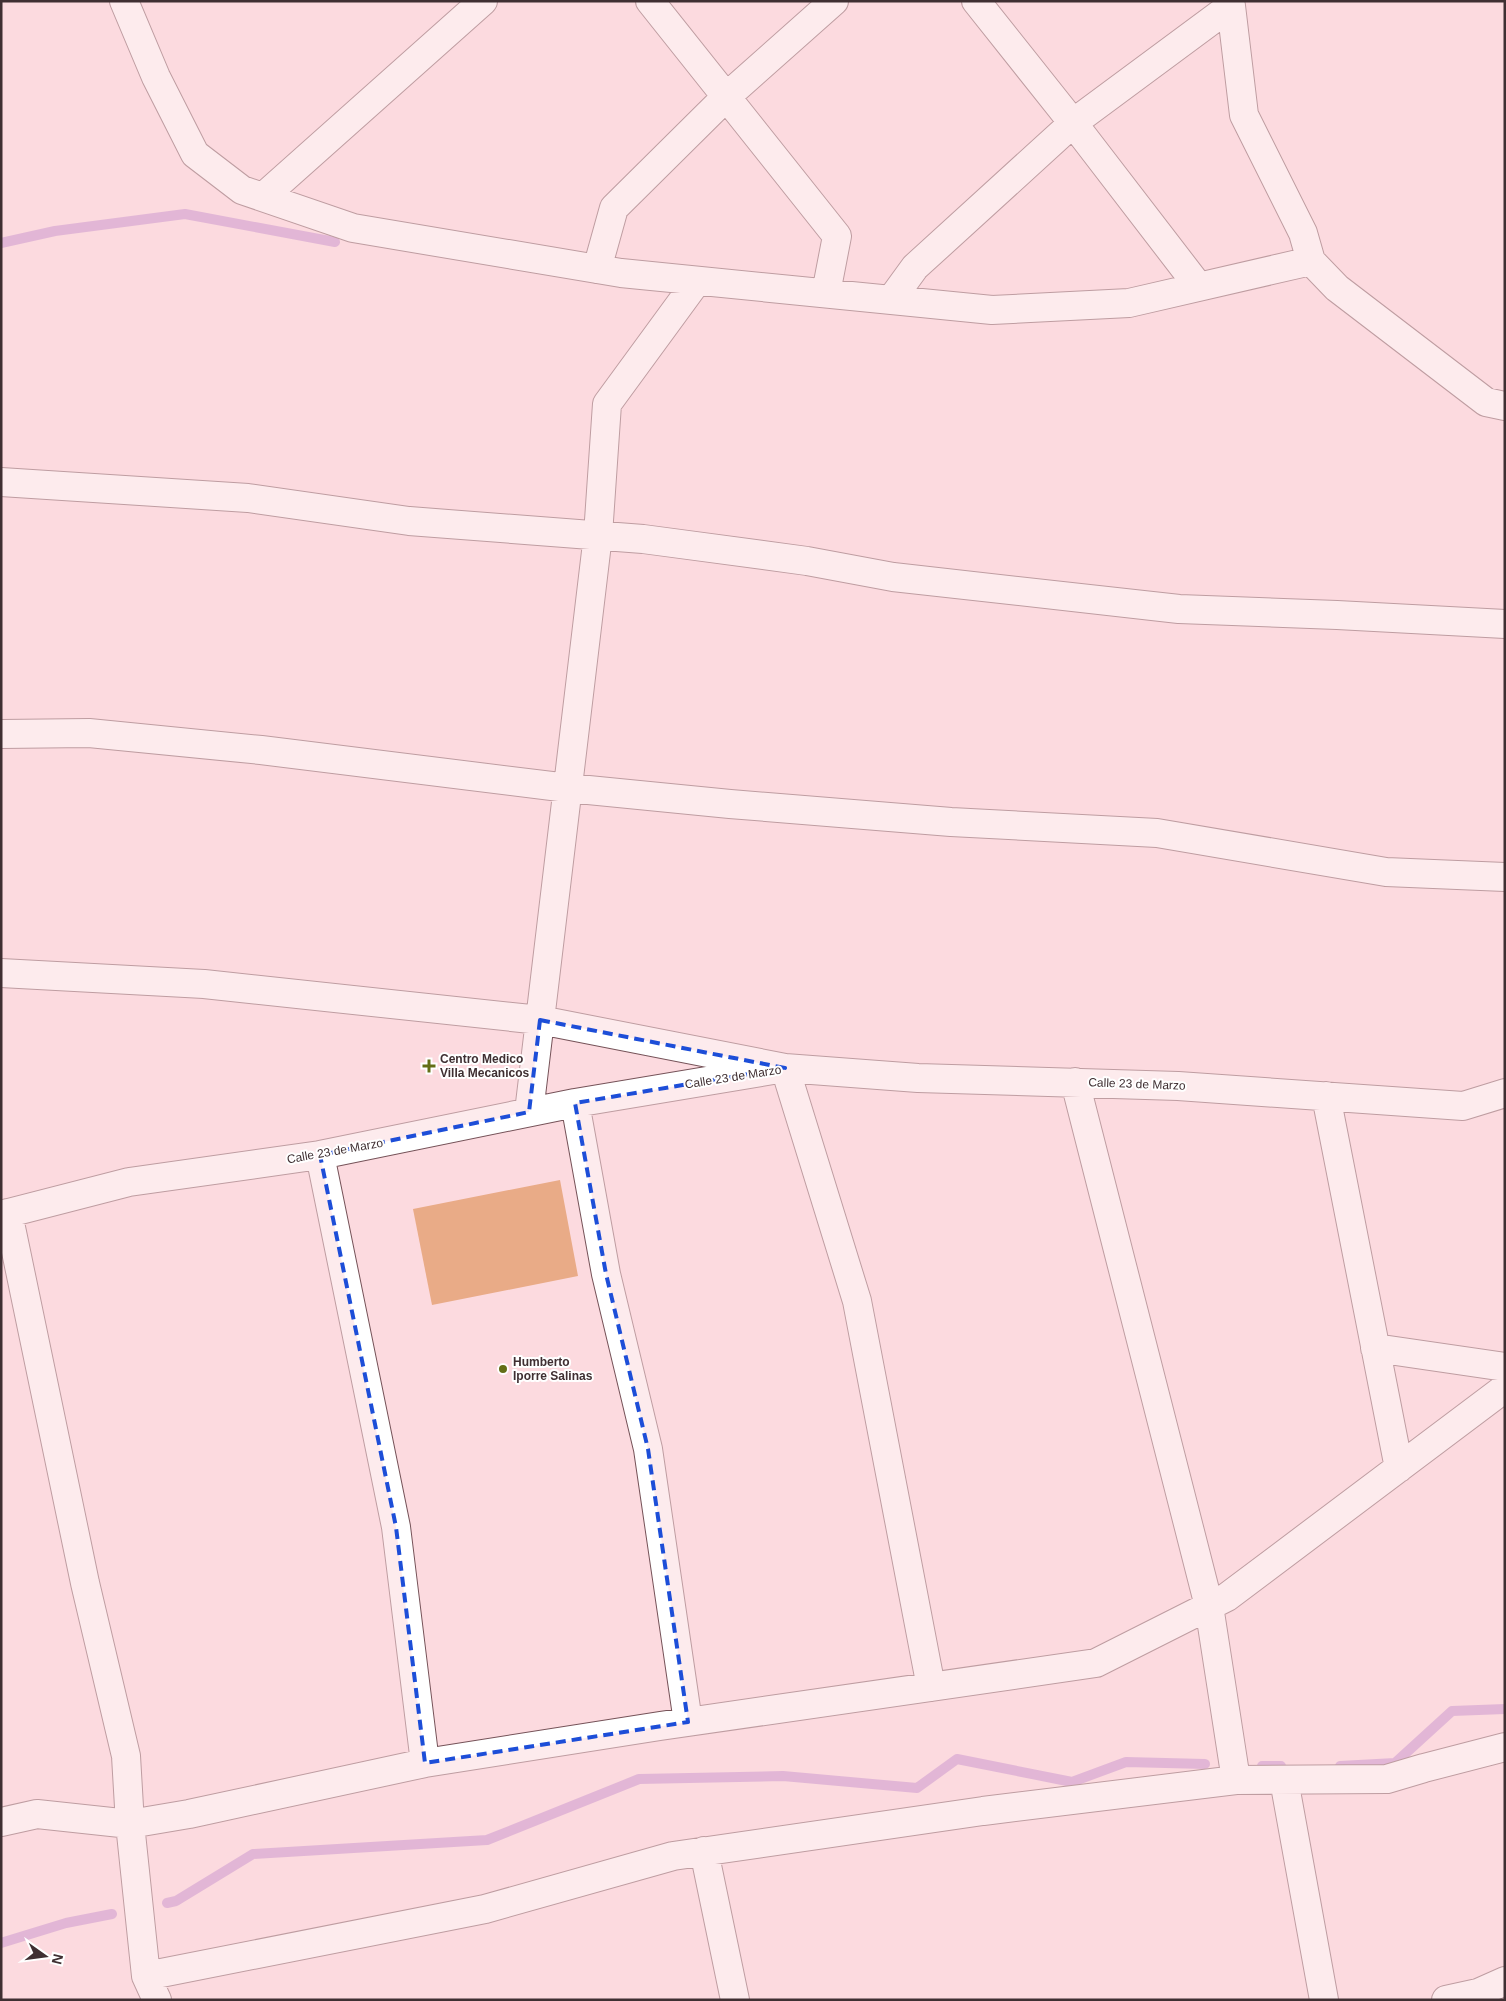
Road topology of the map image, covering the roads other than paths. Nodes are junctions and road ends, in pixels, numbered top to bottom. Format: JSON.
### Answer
{"nodes":[{"id":1,"x":124,"y":1,"type":"edge"},
{"id":2,"x":483,"y":1,"type":"edge"},
{"id":3,"x":650,"y":1,"type":"edge"},
{"id":4,"x":834,"y":1,"type":"edge"},
{"id":5,"x":976,"y":1,"type":"edge"},
{"id":6,"x":1230,"y":4,"type":"edge"},
{"id":7,"x":726,"y":97,"type":"junction"},
{"id":8,"x":1073,"y":122,"type":"junction"},
{"id":9,"x":262,"y":197,"type":"junction"},
{"id":10,"x":1311,"y":262,"type":"junction"},
{"id":11,"x":597,"y":269,"type":"junction"},
{"id":12,"x":697,"y":281,"type":"junction"},
{"id":13,"x":1199,"y":287,"type":"junction"},
{"id":14,"x":826,"y":293,"type":"junction"},
{"id":15,"x":891,"y":300,"type":"junction"},
{"id":16,"x":1505,"y":406,"type":"edge"},
{"id":17,"x":1,"y":482,"type":"edge"},
{"id":18,"x":598,"y":535,"type":"junction"},
{"id":19,"x":1505,"y":624,"type":"edge"},
{"id":20,"x":1,"y":734,"type":"edge"},
{"id":21,"x":568,"y":788,"type":"junction"},
{"id":22,"x":1505,"y":878,"type":"edge"},
{"id":23,"x":1,"y":973,"type":"edge"},
{"id":24,"x":540,"y":1020,"type":"junction"},
{"id":25,"x":785,"y":1068,"type":"junction"},
{"id":26,"x":1075,"y":1082,"type":"junction"},
{"id":27,"x":1505,"y":1093,"type":"edge"},
{"id":28,"x":1326,"y":1096,"type":"junction"},
{"id":29,"x":575,"y":1103,"type":"junction"},
{"id":30,"x":529,"y":1112,"type":"junction"},
{"id":31,"x":320,"y":1155,"type":"junction"},
{"id":32,"x":5,"y":1214,"type":"edge"},
{"id":33,"x":1375,"y":1348,"type":"junction"},
{"id":34,"x":1505,"y":1367,"type":"edge"},
{"id":35,"x":1505,"y":1388,"type":"edge"},
{"id":36,"x":1399,"y":1468,"type":"junction"},
{"id":37,"x":1209,"y":1606,"type":"junction"},
{"id":38,"x":931,"y":1687,"type":"junction"},
{"id":39,"x":688,"y":1722,"type":"junction"},
{"id":40,"x":1505,"y":1747,"type":"edge"},
{"id":41,"x":425,"y":1763,"type":"junction"},
{"id":42,"x":1236,"y":1780,"type":"junction"},
{"id":43,"x":1284,"y":1780,"type":"junction"},
{"id":44,"x":1,"y":1822,"type":"edge"},
{"id":45,"x":130,"y":1824,"type":"junction"},
{"id":46,"x":704,"y":1851,"type":"junction"},
{"id":47,"x":146,"y":1976,"type":"junction"},
{"id":48,"x":1505,"y":1981,"type":"edge"},
{"id":49,"x":157,"y":2000,"type":"edge"},
{"id":50,"x":735,"y":2000,"type":"edge"},
{"id":51,"x":1324,"y":2000,"type":"edge"},
{"id":52,"x":1446,"y":2000,"type":"edge"}],
"edges":[{"from":1,"to":9,"type":"street"},
{"from":2,"to":9,"type":"street"},
{"from":3,"to":7,"type":"street"},
{"from":4,"to":7,"type":"street"},
{"from":5,"to":8,"type":"street"},
{"from":6,"to":8,"type":"street"},
{"from":6,"to":10,"type":"street"},
{"from":7,"to":11,"type":"street"},
{"from":7,"to":14,"type":"street"},
{"from":8,"to":13,"type":"street"},
{"from":8,"to":15,"type":"street"},
{"from":9,"to":11,"type":"street"},
{"from":10,"to":13,"type":"street"},
{"from":10,"to":16,"type":"street"},
{"from":11,"to":12,"type":"street"},
{"from":12,"to":14,"type":"street"},
{"from":12,"to":18,"type":"street"},
{"from":13,"to":15,"type":"street"},
{"from":14,"to":15,"type":"street"},
{"from":17,"to":18,"type":"street"},
{"from":18,"to":19,"type":"street"},
{"from":18,"to":21,"type":"street"},
{"from":20,"to":21,"type":"street"},
{"from":21,"to":22,"type":"street"},
{"from":21,"to":24,"type":"street"},
{"from":23,"to":24,"type":"street"},
{"from":24,"to":25,"type":"street"},
{"from":24,"to":30,"type":"street"},
{"from":25,"to":26,"type":"street","name":"Calle 23 de Marzo"},
{"from":25,"to":29,"type":"street","name":"Calle 23 de Marzo"},
{"from":25,"to":38,"type":"street"},
{"from":26,"to":28,"type":"street","name":"Calle 23 de Marzo"},
{"from":26,"to":37,"type":"street"},
{"from":27,"to":28,"type":"street","name":"Calle 23 de Marzo"},
{"from":28,"to":33,"type":"street"},
{"from":29,"to":30,"type":"street","name":"Calle 23 de Marzo"},
{"from":29,"to":39,"type":"street"},
{"from":30,"to":31,"type":"street","name":"Calle 23 de Marzo"},
{"from":31,"to":32,"type":"street","name":"Calle 23 de Marzo"},
{"from":31,"to":41,"type":"street"},
{"from":32,"to":45,"type":"street"},
{"from":33,"to":34,"type":"street"},
{"from":33,"to":36,"type":"street"},
{"from":35,"to":36,"type":"street"},
{"from":36,"to":37,"type":"street"},
{"from":37,"to":38,"type":"street"},
{"from":37,"to":42,"type":"street"},
{"from":38,"to":39,"type":"street"},
{"from":39,"to":41,"type":"street"},
{"from":40,"to":43,"type":"street"},
{"from":41,"to":45,"type":"street"},
{"from":42,"to":43,"type":"street"},
{"from":42,"to":46,"type":"street"},
{"from":43,"to":51,"type":"street"},
{"from":44,"to":45,"type":"street"},
{"from":45,"to":47,"type":"street"},
{"from":46,"to":47,"type":"street"},
{"from":46,"to":50,"type":"street"},
{"from":47,"to":49,"type":"street"},
{"from":48,"to":52,"type":"street"}]}
